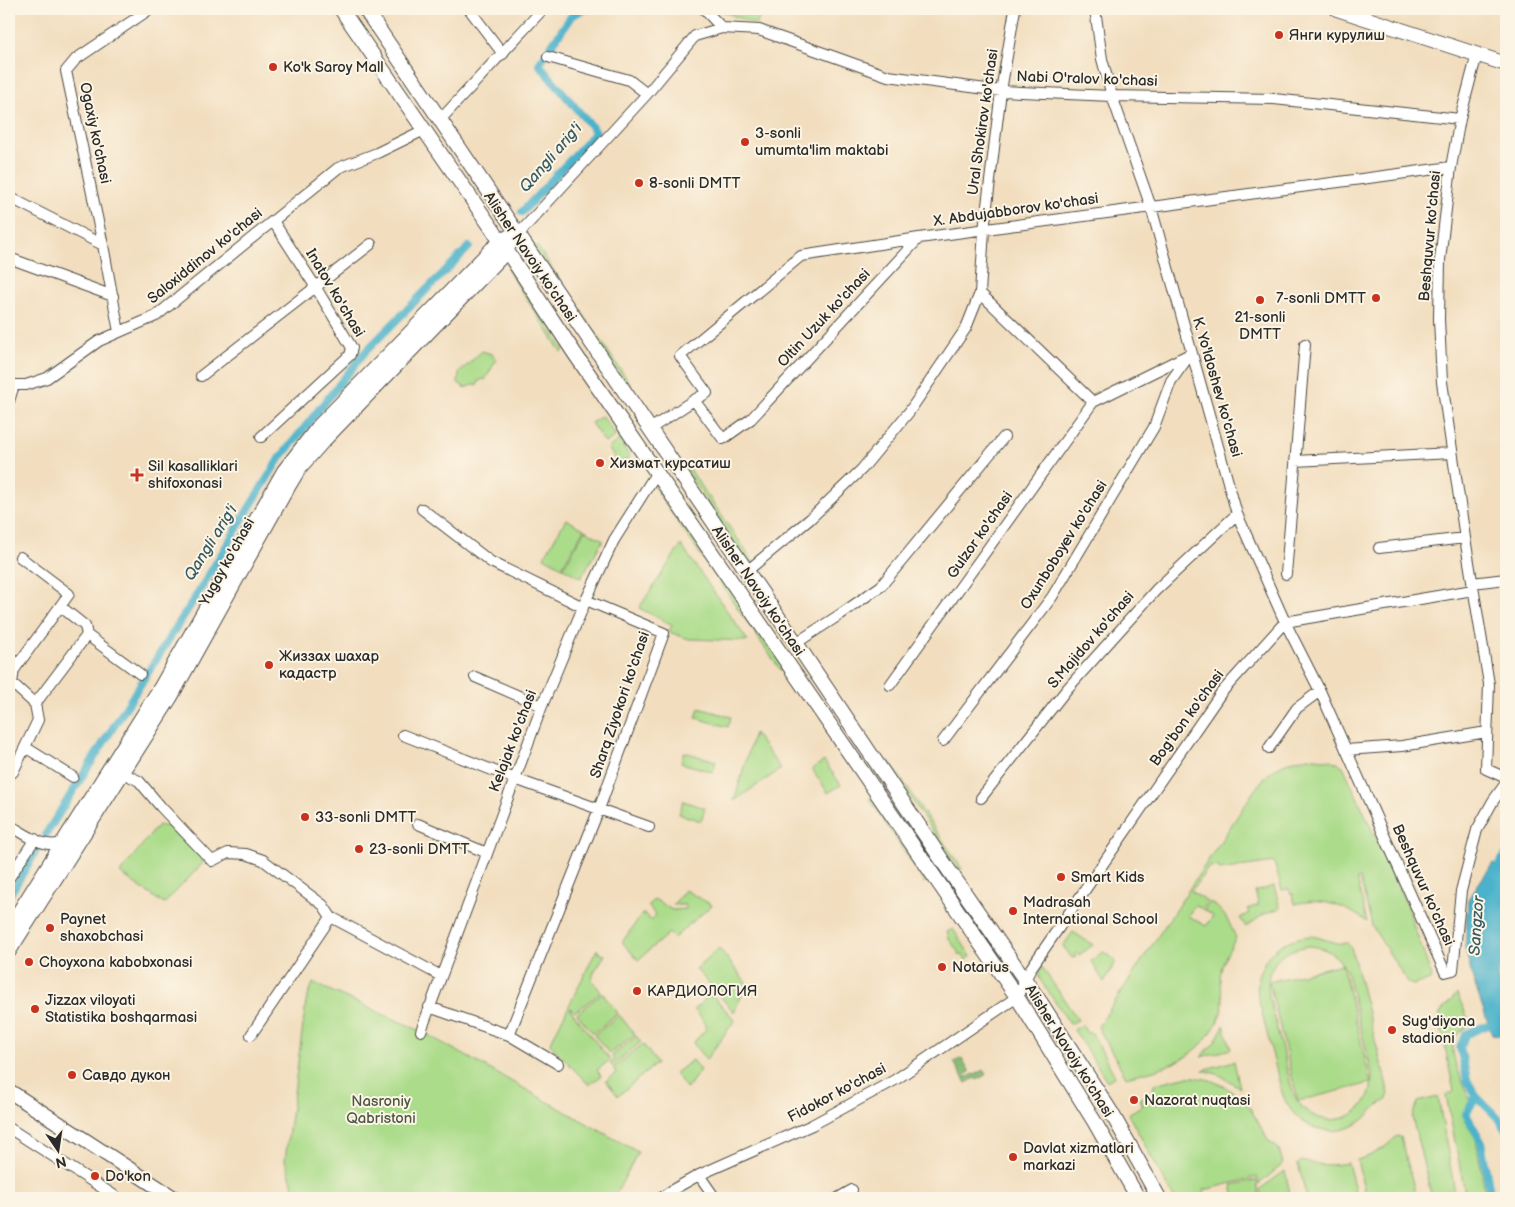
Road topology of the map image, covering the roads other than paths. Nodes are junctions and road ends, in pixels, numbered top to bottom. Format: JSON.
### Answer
{"nodes":[{"id":1,"x":150,"y":9,"type":"edge"},
{"id":2,"x":342,"y":9,"type":"edge"},
{"id":3,"x":365,"y":9,"type":"edge"},
{"id":4,"x":469,"y":9,"type":"edge"},
{"id":5,"x":543,"y":9,"type":"edge"},
{"id":6,"x":704,"y":9,"type":"edge"},
{"id":7,"x":1015,"y":9,"type":"edge"},
{"id":8,"x":1095,"y":9,"type":"edge"},
{"id":9,"x":1337,"y":9,"type":"edge"},
{"id":10,"x":722,"y":28,"type":"junction"},
{"id":11,"x":382,"y":34,"type":"junction"},
{"id":12,"x":366,"y":45,"type":"junction"},
{"id":13,"x":502,"y":54,"type":"junction"},
{"id":14,"x":1477,"y":54,"type":"junction"},
{"id":15,"x":548,"y":57,"type":"dead end"},
{"id":16,"x":1506,"y":64,"type":"edge"},
{"id":17,"x":1001,"y":91,"type":"junction"},
{"id":18,"x":647,"y":94,"type":"junction"},
{"id":19,"x":1112,"y":96,"type":"junction"},
{"id":20,"x":441,"y":119,"type":"junction"},
{"id":21,"x":1460,"y":119,"type":"junction"},
{"id":22,"x":424,"y":130,"type":"junction"},
{"id":23,"x":1451,"y":167,"type":"junction"},
{"id":24,"x":9,"y":197,"type":"edge"},
{"id":25,"x":1151,"y":207,"type":"junction"},
{"id":26,"x":273,"y":221,"type":"junction"},
{"id":27,"x":984,"y":230,"type":"junction"},
{"id":28,"x":920,"y":238,"type":"junction"},
{"id":29,"x":511,"y":242,"type":"junction"},
{"id":30,"x":371,"y":244,"type":"dead end"},
{"id":31,"x":103,"y":245,"type":"junction"},
{"id":32,"x":9,"y":258,"type":"edge"},
{"id":33,"x":315,"y":286,"type":"junction"},
{"id":34,"x":980,"y":293,"type":"junction"},
{"id":35,"x":112,"y":296,"type":"junction"},
{"id":36,"x":119,"y":332,"type":"junction"},
{"id":37,"x":1305,"y":344,"type":"dead end"},
{"id":38,"x":1191,"y":353,"type":"junction"},
{"id":39,"x":201,"y":376,"type":"dead end"},
{"id":40,"x":694,"y":400,"type":"junction"},
{"id":41,"x":9,"y":401,"type":"edge"},
{"id":42,"x":1093,"y":402,"type":"junction"},
{"id":43,"x":650,"y":430,"type":"junction"},
{"id":44,"x":261,"y":436,"type":"dead end"},
{"id":45,"x":1004,"y":437,"type":"dead end"},
{"id":46,"x":1452,"y":453,"type":"junction"},
{"id":47,"x":1295,"y":461,"type":"junction"},
{"id":48,"x":657,"y":472,"type":"junction"},
{"id":49,"x":422,"y":509,"type":"dead end"},
{"id":50,"x":1237,"y":514,"type":"junction"},
{"id":51,"x":1465,"y":538,"type":"junction"},
{"id":52,"x":1379,"y":548,"type":"dead end"},
{"id":53,"x":20,"y":557,"type":"dead end"},
{"id":54,"x":747,"y":571,"type":"junction"},
{"id":55,"x":1286,"y":574,"type":"dead end"},
{"id":56,"x":1506,"y":578,"type":"edge"},
{"id":57,"x":1472,"y":587,"type":"junction"},
{"id":58,"x":584,"y":603,"type":"junction"},
{"id":59,"x":60,"y":606,"type":"junction"},
{"id":60,"x":1285,"y":622,"type":"junction"},
{"id":61,"x":87,"y":635,"type":"junction"},
{"id":62,"x":796,"y":642,"type":"junction"},
{"id":63,"x":140,"y":674,"type":"dead end"},
{"id":64,"x":475,"y":676,"type":"dead end"},
{"id":65,"x":890,"y":685,"type":"dead end"},
{"id":66,"x":825,"y":686,"type":"junction"},
{"id":67,"x":1320,"y":691,"type":"junction"},
{"id":68,"x":810,"y":696,"type":"junction"},
{"id":69,"x":36,"y":704,"type":"junction"},
{"id":70,"x":542,"y":706,"type":"junction"},
{"id":71,"x":1487,"y":732,"type":"junction"},
{"id":72,"x":403,"y":735,"type":"dead end"},
{"id":73,"x":943,"y":741,"type":"dead end"},
{"id":74,"x":25,"y":748,"type":"junction"},
{"id":75,"x":1269,"y":748,"type":"dead end"},
{"id":76,"x":1348,"y":755,"type":"junction"},
{"id":77,"x":123,"y":773,"type":"junction"},
{"id":78,"x":9,"y":775,"type":"edge"},
{"id":79,"x":73,"y":777,"type":"dead end"},
{"id":80,"x":1506,"y":778,"type":"edge"},
{"id":81,"x":515,"y":779,"type":"junction"},
{"id":82,"x":1506,"y":783,"type":"edge"},
{"id":83,"x":981,"y":798,"type":"dead end"},
{"id":84,"x":599,"y":809,"type":"junction"},
{"id":85,"x":418,"y":824,"type":"dead end"},
{"id":86,"x":9,"y":825,"type":"edge"},
{"id":87,"x":649,"y":827,"type":"dead end"},
{"id":88,"x":35,"y":839,"type":"junction"},
{"id":89,"x":63,"y":842,"type":"junction"},
{"id":90,"x":48,"y":845,"type":"junction"},
{"id":91,"x":487,"y":853,"type":"junction"},
{"id":92,"x":52,"y":860,"type":"junction"},
{"id":93,"x":9,"y":878,"type":"edge"},
{"id":94,"x":331,"y":917,"type":"junction"},
{"id":95,"x":9,"y":928,"type":"edge"},
{"id":96,"x":9,"y":951,"type":"edge"},
{"id":97,"x":441,"y":976,"type":"junction"},
{"id":98,"x":1026,"y":981,"type":"junction"},
{"id":99,"x":1017,"y":997,"type":"junction"},
{"id":100,"x":429,"y":1007,"type":"junction"},
{"id":101,"x":421,"y":1031,"type":"dead end"},
{"id":102,"x":251,"y":1035,"type":"dead end"},
{"id":103,"x":509,"y":1035,"type":"junction"},
{"id":104,"x":558,"y":1064,"type":"dead end"},
{"id":105,"x":9,"y":1092,"type":"edge"},
{"id":106,"x":9,"y":1102,"type":"edge"},
{"id":107,"x":9,"y":1128,"type":"edge"},
{"id":108,"x":698,"y":1175,"type":"junction"},
{"id":109,"x":852,"y":1190,"type":"dead end"},
{"id":110,"x":118,"y":1198,"type":"edge"},
{"id":111,"x":161,"y":1198,"type":"edge"},
{"id":112,"x":174,"y":1198,"type":"edge"},
{"id":113,"x":661,"y":1198,"type":"edge"},
{"id":114,"x":715,"y":1198,"type":"edge"},
{"id":115,"x":838,"y":1198,"type":"edge"},
{"id":116,"x":1138,"y":1198,"type":"edge"},
{"id":117,"x":1159,"y":1198,"type":"edge"}],
"edges":[{"from":1,"to":31,"type":"street","name":"Ogaxiy ko'chasi"},
{"from":2,"to":12,"type":"main road","name":"Alisher Navoiy ko'chasi"},
{"from":3,"to":11,"type":"main road","name":"Alisher Navoiy ko'chasi"},
{"from":4,"to":13,"type":"street"},
{"from":5,"to":13,"type":"street"},
{"from":6,"to":10,"type":"street"},
{"from":7,"to":17,"type":"street","name":"Ural Shokirov ko'chasi"},
{"from":8,"to":19,"type":"street","name":"K. Yo'ldoshev ko'chasi"},
{"from":9,"to":14,"type":"main road"},
{"from":10,"to":17,"type":"street","name":"Nabi O'ralov ko'chasi"},
{"from":10,"to":18,"type":"street","name":"Nabi O'ralov ko'chasi"},
{"from":11,"to":12,"type":"main road"},
{"from":11,"to":20,"type":"main road","name":"Alisher Navoiy ko'chasi"},
{"from":12,"to":22,"type":"main road","name":"Alisher Navoiy ko'chasi"},
{"from":13,"to":20,"type":"street"},
{"from":14,"to":16,"type":"main road"},
{"from":14,"to":21,"type":"street","name":"Beshquvur ko'chasi"},
{"from":15,"to":18,"type":"street"},
{"from":17,"to":19,"type":"street","name":"Nabi O'ralov ko'chasi"},
{"from":17,"to":27,"type":"street","name":"Ural Shokirov ko'chasi"},
{"from":18,"to":29,"type":"street","name":"Nabi O'ralov ko'chasi"},
{"from":19,"to":21,"type":"street","name":"Nabi O'ralov ko'chasi"},
{"from":19,"to":25,"type":"street","name":"K. Yo'ldoshev ko'chasi"},
{"from":20,"to":29,"type":"main road","name":"Alisher Navoiy ko'chasi"},
{"from":21,"to":23,"type":"street","name":"Beshquvur ko'chasi"},
{"from":22,"to":26,"type":"street","name":"Saloxiddinov ko'chasi"},
{"from":22,"to":29,"type":"main road","name":"Alisher Navoiy ko'chasi"},
{"from":23,"to":25,"type":"street","name":"X. Abdujabborov ko'chasi"},
{"from":23,"to":46,"type":"street","name":"Beshquvur ko'chasi"},
{"from":24,"to":31,"type":"street"},
{"from":25,"to":27,"type":"street","name":"X. Abdujabborov ko'chasi"},
{"from":25,"to":38,"type":"street","name":"K. Yo'ldoshev ko'chasi"},
{"from":26,"to":33,"type":"street","name":"Inatov ko'chasi"},
{"from":26,"to":36,"type":"street","name":"Saloxiddinov ko'chasi"},
{"from":27,"to":28,"type":"street","name":"X. Abdujabborov ko'chasi"},
{"from":27,"to":34,"type":"street","name":"Ural Shokirov ko'chasi"},
{"from":28,"to":40,"type":"street","name":"Oltin Uzuk ko'chasi"},
{"from":28,"to":40,"type":"street","name":"X. Abdujabborov ko'chasi"},
{"from":29,"to":43,"type":"main road","name":"Alisher Navoiy ko'chasi"},
{"from":29,"to":48,"type":"main road","name":"Alisher Navoiy ko'chasi"},
{"from":29,"to":77,"type":"main road","name":"Yugay ko'chasi"},
{"from":29,"to":89,"type":"main road","name":"Yugay ko'chasi"},
{"from":30,"to":33,"type":"street"},
{"from":31,"to":35,"type":"street"},
{"from":32,"to":35,"type":"street"},
{"from":33,"to":39,"type":"street"},
{"from":33,"to":44,"type":"street","name":"Inatov ko'chasi"},
{"from":34,"to":42,"type":"street"},
{"from":34,"to":54,"type":"street","name":"Ural Shokirov ko'chasi"},
{"from":35,"to":36,"type":"street"},
{"from":36,"to":41,"type":"street","name":"Saloxiddinov ko'chasi"},
{"from":37,"to":47,"type":"street"},
{"from":38,"to":42,"type":"street","name":"Gulzor ko'chasi"},
{"from":38,"to":50,"type":"street","name":"K. Yo'ldoshev ko'chasi"},
{"from":38,"to":73,"type":"street","name":"Oxunboboyev ko'chasi"},
{"from":40,"to":43,"type":"street"},
{"from":42,"to":65,"type":"street","name":"Gulzor ko'chasi"},
{"from":43,"to":54,"type":"main road","name":"Alisher Navoiy ko'chasi"},
{"from":45,"to":62,"type":"street"},
{"from":46,"to":47,"type":"street"},
{"from":46,"to":51,"type":"street","name":"Beshquvur ko'chasi"},
{"from":47,"to":55,"type":"street"},
{"from":48,"to":58,"type":"street","name":"Kelajak ko'chasi"},
{"from":48,"to":68,"type":"main road","name":"Alisher Navoiy ko'chasi"},
{"from":49,"to":58,"type":"street"},
{"from":50,"to":60,"type":"street","name":"K. Yo'ldoshev ko'chasi"},
{"from":50,"to":83,"type":"street","name":"S.Majidov ko'chasi"},
{"from":51,"to":52,"type":"street"},
{"from":51,"to":57,"type":"street","name":"Beshquvur ko'chasi"},
{"from":53,"to":59,"type":"street"},
{"from":54,"to":62,"type":"main road","name":"Alisher Navoiy ko'chasi"},
{"from":56,"to":57,"type":"street"},
{"from":57,"to":60,"type":"street"},
{"from":57,"to":71,"type":"street","name":"Beshquvur ko'chasi"},
{"from":58,"to":70,"type":"street","name":"Kelajak ko'chasi"},
{"from":58,"to":84,"type":"street","name":"Sharq Ziyokori ko'chasi"},
{"from":59,"to":61,"type":"street"},
{"from":59,"to":69,"type":"street"},
{"from":60,"to":67,"type":"street","name":"K. Yo'ldoshev ko'chasi"},
{"from":60,"to":98,"type":"street","name":"Bog'bon ko'chasi"},
{"from":61,"to":63,"type":"street"},
{"from":61,"to":69,"type":"street"},
{"from":62,"to":66,"type":"main road","name":"Alisher Navoiy ko'chasi"},
{"from":64,"to":70,"type":"street"},
{"from":66,"to":68,"type":"main road"},
{"from":66,"to":98,"type":"main road","name":"Alisher Navoiy ko'chasi"},
{"from":67,"to":75,"type":"street"},
{"from":67,"to":76,"type":"street","name":"K. Yo'ldoshev ko'chasi"},
{"from":68,"to":99,"type":"main road","name":"Alisher Navoiy ko'chasi"},
{"from":69,"to":74,"type":"street"},
{"from":70,"to":81,"type":"street","name":"Kelajak ko'chasi"},
{"from":71,"to":76,"type":"street"},
{"from":71,"to":80,"type":"street","name":"Beshquvur ko'chasi"},
{"from":72,"to":81,"type":"street"},
{"from":74,"to":78,"type":"street"},
{"from":74,"to":79,"type":"street"},
{"from":76,"to":82,"type":"street","name":"Beshquvur ko'chasi"},
{"from":77,"to":94,"type":"street"},
{"from":77,"to":96,"type":"main road","name":"Yugay ko'chasi"},
{"from":81,"to":84,"type":"street"},
{"from":81,"to":91,"type":"street","name":"Kelajak ko'chasi"},
{"from":84,"to":87,"type":"street"},
{"from":84,"to":103,"type":"street","name":"Sharq Ziyokori ko'chasi"},
{"from":85,"to":91,"type":"street"},
{"from":86,"to":88,"type":"street"},
{"from":88,"to":90,"type":"street"},
{"from":88,"to":93,"type":"street"},
{"from":89,"to":90,"type":"street"},
{"from":89,"to":92,"type":"main road","name":"Yugay ko'chasi"},
{"from":90,"to":92,"type":"street"},
{"from":91,"to":97,"type":"street","name":"Kelajak ko'chasi"},
{"from":92,"to":95,"type":"main road","name":"Yugay ko'chasi"},
{"from":94,"to":97,"type":"street"},
{"from":94,"to":102,"type":"street"},
{"from":97,"to":100,"type":"street","name":"Kelajak ko'chasi"},
{"from":98,"to":99,"type":"street","name":"Bog'bon ko'chasi"},
{"from":98,"to":117,"type":"main road","name":"Alisher Navoiy ko'chasi"},
{"from":99,"to":108,"type":"street","name":"Fidokor ko'chasi"},
{"from":99,"to":116,"type":"main road","name":"Alisher Navoiy ko'chasi"},
{"from":100,"to":101,"type":"street","name":"Kelajak ko'chasi"},
{"from":100,"to":103,"type":"street"},
{"from":103,"to":104,"type":"street"},
{"from":105,"to":112,"type":"main road"},
{"from":106,"to":111,"type":"main road"},
{"from":107,"to":110,"type":"street"},
{"from":108,"to":113,"type":"street","name":"Fidokor ko'chasi"},
{"from":108,"to":114,"type":"street"},
{"from":109,"to":115,"type":"street"}]}
